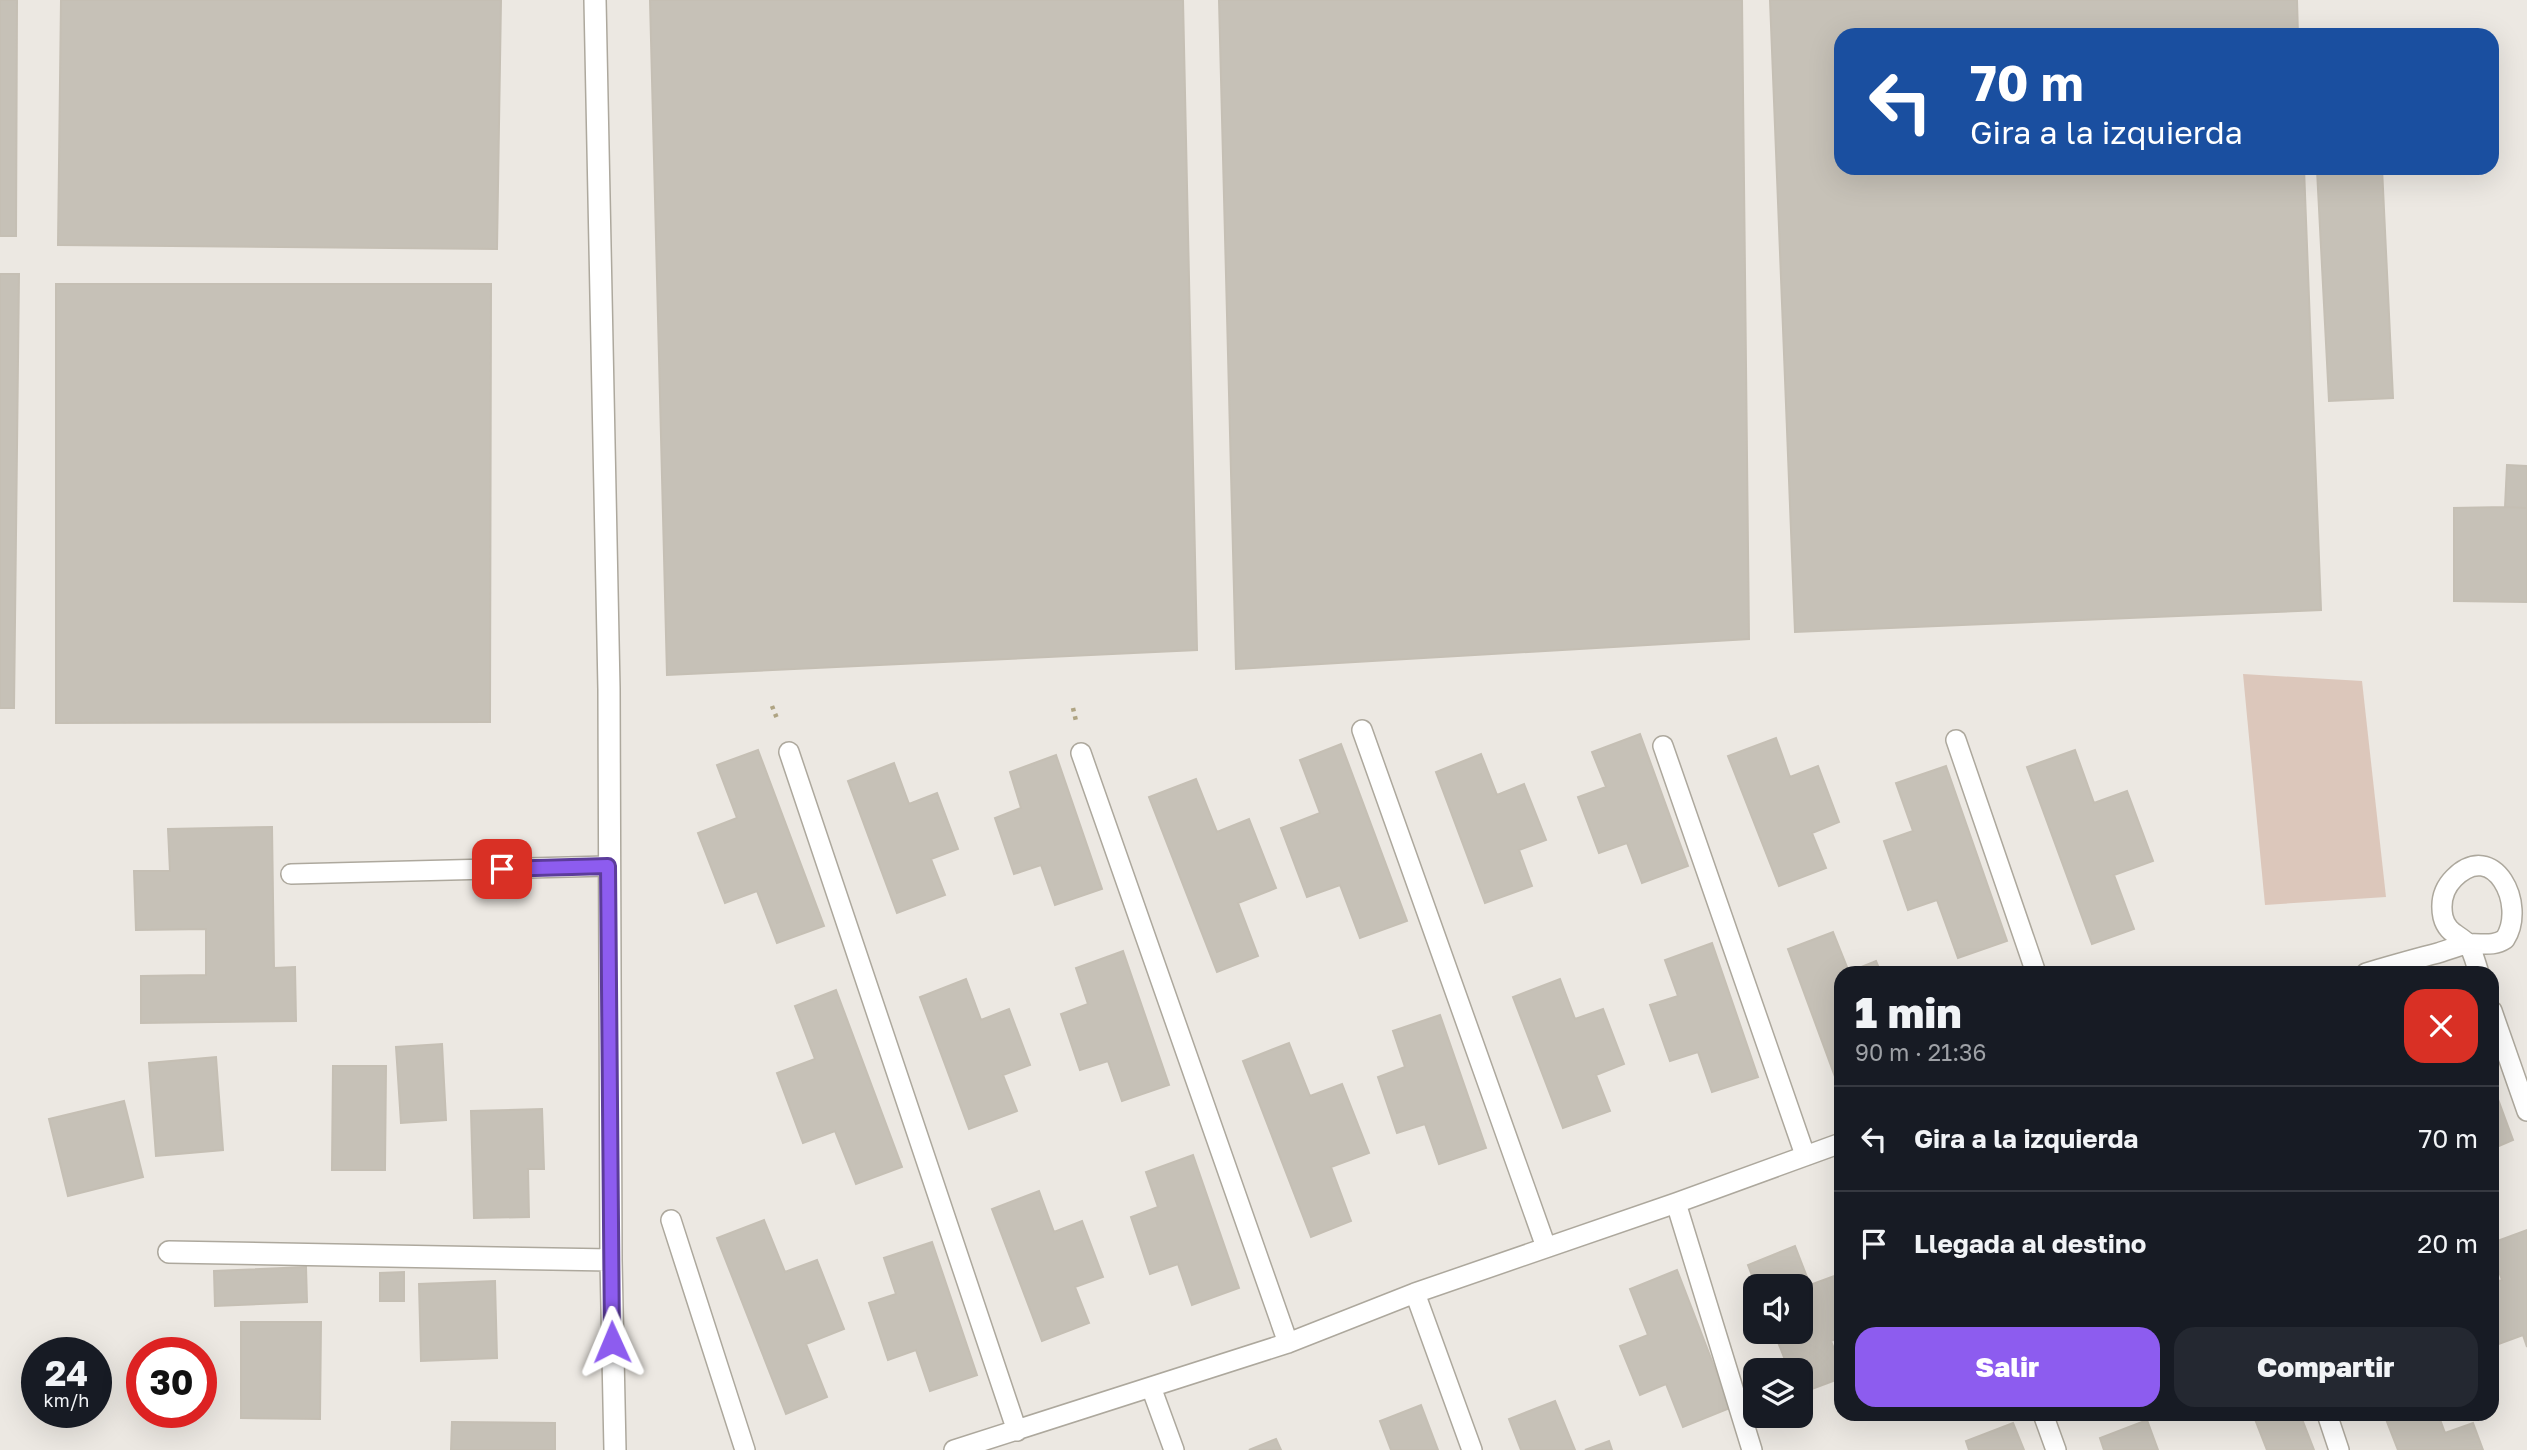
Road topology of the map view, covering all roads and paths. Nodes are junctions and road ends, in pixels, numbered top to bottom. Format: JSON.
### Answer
{"nodes":[{"id":1,"x":595,"y":0,"type":"edge"},
{"id":2,"x":1362,"y":730,"type":"dead end"},
{"id":3,"x":1956,"y":740,"type":"dead end"},
{"id":4,"x":1663,"y":746,"type":"dead end"},
{"id":5,"x":789,"y":752,"type":"dead end"},
{"id":6,"x":1081,"y":753,"type":"dead end"},
{"id":7,"x":608,"y":866,"type":"junction"},
{"id":8,"x":291,"y":874,"type":"dead end"},
{"id":9,"x":2468,"y":944,"type":"junction"},
{"id":10,"x":2034,"y":966,"type":"edge"},
{"id":11,"x":2391,"y":966,"type":"edge"},
{"id":12,"x":2476,"y":966,"type":"edge"},
{"id":13,"x":2499,"y":1031,"type":"edge"},
{"id":14,"x":2527,"y":1111,"type":"edge"},
{"id":15,"x":1834,"y":1145,"type":"edge"},
{"id":16,"x":1805,"y":1155,"type":"junction"},
{"id":17,"x":1676,"y":1203,"type":"junction"},
{"id":18,"x":671,"y":1220,"type":"dead end"},
{"id":19,"x":1546,"y":1247,"type":"junction"},
{"id":20,"x":169,"y":1252,"type":"dead end"},
{"id":21,"x":611,"y":1260,"type":"junction"},
{"id":22,"x":1415,"y":1293,"type":"junction"},
{"id":23,"x":1288,"y":1343,"type":"junction"},
{"id":24,"x":1151,"y":1387,"type":"junction"},
{"id":25,"x":2046,"y":1421,"type":"edge"},
{"id":26,"x":2329,"y":1421,"type":"edge"},
{"id":27,"x":1017,"y":1431,"type":"junction"},
{"id":28,"x":615,"y":1450,"type":"edge"},
{"id":29,"x":744,"y":1450,"type":"edge"},
{"id":30,"x":954,"y":1450,"type":"edge"},
{"id":31,"x":1174,"y":1450,"type":"edge"},
{"id":32,"x":1472,"y":1450,"type":"edge"},
{"id":33,"x":1752,"y":1450,"type":"edge"},
{"id":34,"x":2056,"y":1450,"type":"edge"},
{"id":35,"x":2339,"y":1450,"type":"edge"}],
"edges":[{"from":1,"to":7,"type":"street"},
{"from":2,"to":19,"type":"lane"},
{"from":3,"to":10,"type":"lane"},
{"from":4,"to":16,"type":"lane"},
{"from":5,"to":27,"type":"lane"},
{"from":6,"to":23,"type":"lane"},
{"from":7,"to":8,"type":"lane"},
{"from":7,"to":21,"type":"street"},
{"from":9,"to":9,"type":"lane"},
{"from":9,"to":11,"type":"lane"},
{"from":9,"to":12,"type":"lane"},
{"from":13,"to":14,"type":"lane"},
{"from":15,"to":16,"type":"lane"},
{"from":16,"to":17,"type":"lane"},
{"from":17,"to":19,"type":"lane"},
{"from":17,"to":33,"type":"lane"},
{"from":18,"to":29,"type":"lane"},
{"from":19,"to":22,"type":"lane"},
{"from":20,"to":21,"type":"street"},
{"from":21,"to":28,"type":"street"},
{"from":22,"to":23,"type":"lane"},
{"from":22,"to":32,"type":"lane"},
{"from":23,"to":24,"type":"lane"},
{"from":24,"to":27,"type":"lane"},
{"from":24,"to":31,"type":"lane"},
{"from":25,"to":34,"type":"lane"},
{"from":26,"to":35,"type":"lane"},
{"from":27,"to":30,"type":"lane"}]}
